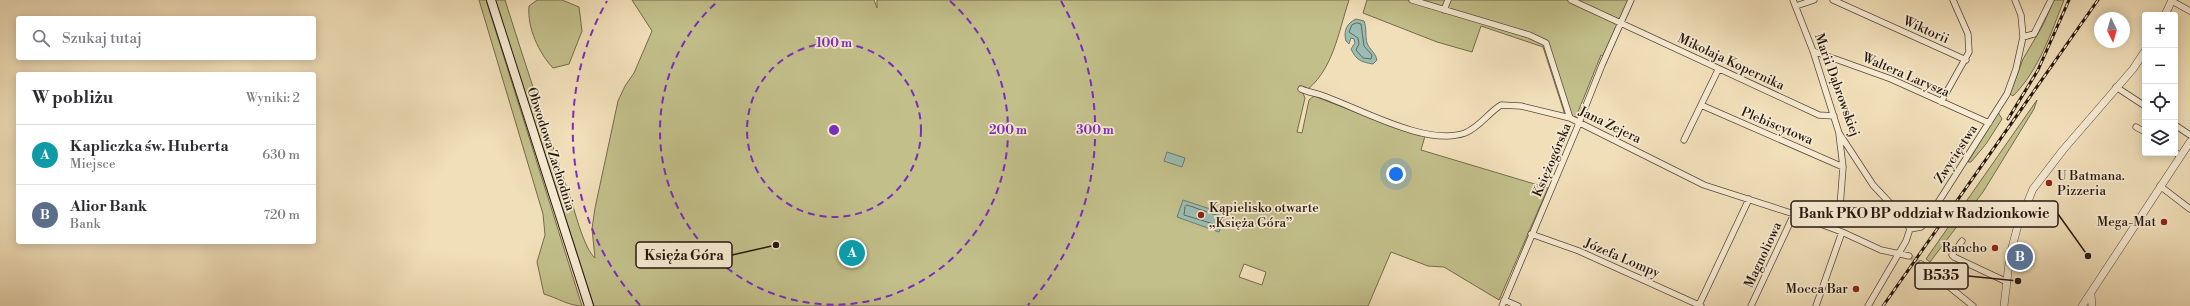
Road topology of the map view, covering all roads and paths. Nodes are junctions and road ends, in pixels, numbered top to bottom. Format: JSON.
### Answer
{"nodes":[{"id":1,"x":491,"y":0,"type":"edge"},
{"id":2,"x":1412,"y":0,"type":"edge"},
{"id":3,"x":1448,"y":0,"type":"edge"},
{"id":4,"x":1571,"y":0,"type":"edge"},
{"id":5,"x":1631,"y":0,"type":"edge"},
{"id":6,"x":1814,"y":0,"type":"edge"},
{"id":7,"x":1833,"y":0,"type":"edge"},
{"id":8,"x":1953,"y":0,"type":"edge"},
{"id":9,"x":2015,"y":0,"type":"edge"},
{"id":10,"x":2051,"y":0,"type":"edge"},
{"id":11,"x":2172,"y":0,"type":"edge"},
{"id":12,"x":1794,"y":3,"type":"edge"},
{"id":13,"x":1444,"y":10,"type":"junction"},
{"id":14,"x":2190,"y":11,"type":"edge"},
{"id":15,"x":2166,"y":12,"type":"edge"},
{"id":16,"x":1620,"y":22,"type":"junction"},
{"id":17,"x":2023,"y":37,"type":"junction"},
{"id":18,"x":1813,"y":51,"type":"junction"},
{"id":19,"x":2142,"y":56,"type":"edge"},
{"id":20,"x":1966,"y":60,"type":"junction"},
{"id":21,"x":1718,"y":70,"type":"junction"},
{"id":22,"x":2116,"y":87,"type":"junction"},
{"id":23,"x":1301,"y":90,"type":"dead end"},
{"id":24,"x":1940,"y":102,"type":"junction"},
{"id":25,"x":2142,"y":104,"type":"edge"},
{"id":26,"x":1701,"y":105,"type":"junction"},
{"id":27,"x":1834,"y":116,"type":"junction"},
{"id":28,"x":1570,"y":118,"type":"junction"},
{"id":29,"x":1579,"y":122,"type":"junction"},
{"id":30,"x":1989,"y":123,"type":"junction"},
{"id":31,"x":2136,"y":127,"type":"dead end"},
{"id":32,"x":2178,"y":127,"type":"edge"},
{"id":33,"x":2142,"y":130,"type":"edge"},
{"id":34,"x":1839,"y":133,"type":"junction"},
{"id":35,"x":2190,"y":135,"type":"edge"},
{"id":36,"x":1684,"y":140,"type":"dead end"},
{"id":37,"x":2190,"y":142,"type":"edge"},
{"id":38,"x":2178,"y":154,"type":"edge"},
{"id":39,"x":2177,"y":156,"type":"edge"},
{"id":40,"x":1843,"y":167,"type":"junction"},
{"id":41,"x":2160,"y":186,"type":"junction"},
{"id":42,"x":1749,"y":200,"type":"junction"},
{"id":43,"x":2190,"y":209,"type":"edge"},
{"id":44,"x":1794,"y":214,"type":"junction"},
{"id":45,"x":1835,"y":229,"type":"junction"},
{"id":46,"x":1910,"y":229,"type":"junction"},
{"id":47,"x":1842,"y":232,"type":"junction"},
{"id":48,"x":1531,"y":234,"type":"junction"},
{"id":49,"x":1962,"y":241,"type":"dead end"},
{"id":50,"x":1899,"y":252,"type":"junction"},
{"id":51,"x":1909,"y":256,"type":"tunnel mouth"},
{"id":52,"x":1921,"y":264,"type":"tunnel mouth"},
{"id":53,"x":2007,"y":282,"type":"junction"},
{"id":54,"x":2091,"y":294,"type":"junction"},
{"id":55,"x":1503,"y":303,"type":"edge"},
{"id":56,"x":1700,"y":305,"type":"edge"},
{"id":57,"x":589,"y":306,"type":"edge"},
{"id":58,"x":1518,"y":306,"type":"edge"},
{"id":59,"x":1751,"y":306,"type":"edge"},
{"id":60,"x":1816,"y":306,"type":"edge"},
{"id":61,"x":1868,"y":306,"type":"edge"},
{"id":62,"x":1973,"y":306,"type":"edge"},
{"id":63,"x":2004,"y":306,"type":"edge"},
{"id":64,"x":2082,"y":306,"type":"edge"},
{"id":65,"x":2092,"y":306,"type":"edge"}],
"edges":[{"from":1,"to":57,"type":"main road","name":"Obwodowa Zachodnia"},
{"from":2,"to":13,"type":"street"},
{"from":3,"to":13,"type":"street"},
{"from":4,"to":16,"type":"street","name":"Mikołaja Kopernika"},
{"from":5,"to":16,"type":"street","name":"Księżogórska"},
{"from":6,"to":12,"type":"street"},
{"from":7,"to":20,"type":"street","name":"Wiktorii"},
{"from":8,"to":20,"type":"street"},
{"from":9,"to":17,"type":"street","name":"Zwycięstwa"},
{"from":10,"to":17,"type":"street"},
{"from":11,"to":14,"type":"street"},
{"from":11,"to":15,"type":"street"},
{"from":12,"to":18,"type":"street","name":"Marii Dąbrowskiej"},
{"from":13,"to":28,"type":"street"},
{"from":16,"to":21,"type":"street","name":"Mikołaja Kopernika"},
{"from":16,"to":29,"type":"street","name":"Księżogórska"},
{"from":17,"to":30,"type":"street","name":"Zwycięstwa"},
{"from":18,"to":24,"type":"street","name":"Waltera Larysza"},
{"from":18,"to":27,"type":"street","name":"Marii Dąbrowskiej"},
{"from":19,"to":22,"type":"street"},
{"from":20,"to":24,"type":"street"},
{"from":21,"to":26,"type":"street"},
{"from":21,"to":27,"type":"street","name":"Mikołaja Kopernika"},
{"from":22,"to":25,"type":"street"},
{"from":22,"to":53,"type":"street"},
{"from":23,"to":28,"type":"street","name":"Jana Zejera"},
{"from":24,"to":30,"type":"street","name":"Waltera Larysza"},
{"from":26,"to":36,"type":"street"},
{"from":26,"to":40,"type":"street","name":"Plebiscytowa"},
{"from":27,"to":34,"type":"street","name":"Marii Dąbrowskiej"},
{"from":28,"to":29,"type":"street","name":"Jana Zejera"},
{"from":29,"to":42,"type":"street","name":"Jana Zejera"},
{"from":29,"to":48,"type":"street","name":"Księżogórska"},
{"from":30,"to":46,"type":"street","name":"Zwycięstwa"},
{"from":31,"to":33,"type":"street"},
{"from":32,"to":35,"type":"street"},
{"from":34,"to":40,"type":"street"},
{"from":34,"to":46,"type":"street","name":"Marii Dąbrowskiej"},
{"from":37,"to":38,"type":"street"},
{"from":39,"to":41,"type":"street"},
{"from":40,"to":45,"type":"street"},
{"from":41,"to":43,"type":"street"},
{"from":41,"to":54,"type":"street"},
{"from":42,"to":44,"type":"street","name":"Jana Zejera"},
{"from":42,"to":56,"type":"street"},
{"from":44,"to":45,"type":"street","name":"Jana Zejera"},
{"from":44,"to":59,"type":"street","name":"Magnoliowa"},
{"from":45,"to":47,"type":"street","name":"Jana Zejera"},
{"from":46,"to":50,"type":"street"},
{"from":47,"to":50,"type":"street","name":"Jana Zejera"},
{"from":47,"to":60,"type":"street"},
{"from":48,"to":55,"type":"street","name":"Księżogórska"},
{"from":48,"to":56,"type":"street","name":"Józefa Lompy"},
{"from":49,"to":53,"type":"street"},
{"from":50,"to":51,"type":"street","name":"Jana Zejera"},
{"from":50,"to":61,"type":"street"},
{"from":52,"to":62,"type":"street"},
{"from":53,"to":63,"type":"street"},
{"from":54,"to":64,"type":"street"},
{"from":54,"to":65,"type":"street"},
{"from":55,"to":58,"type":"street"}]}
